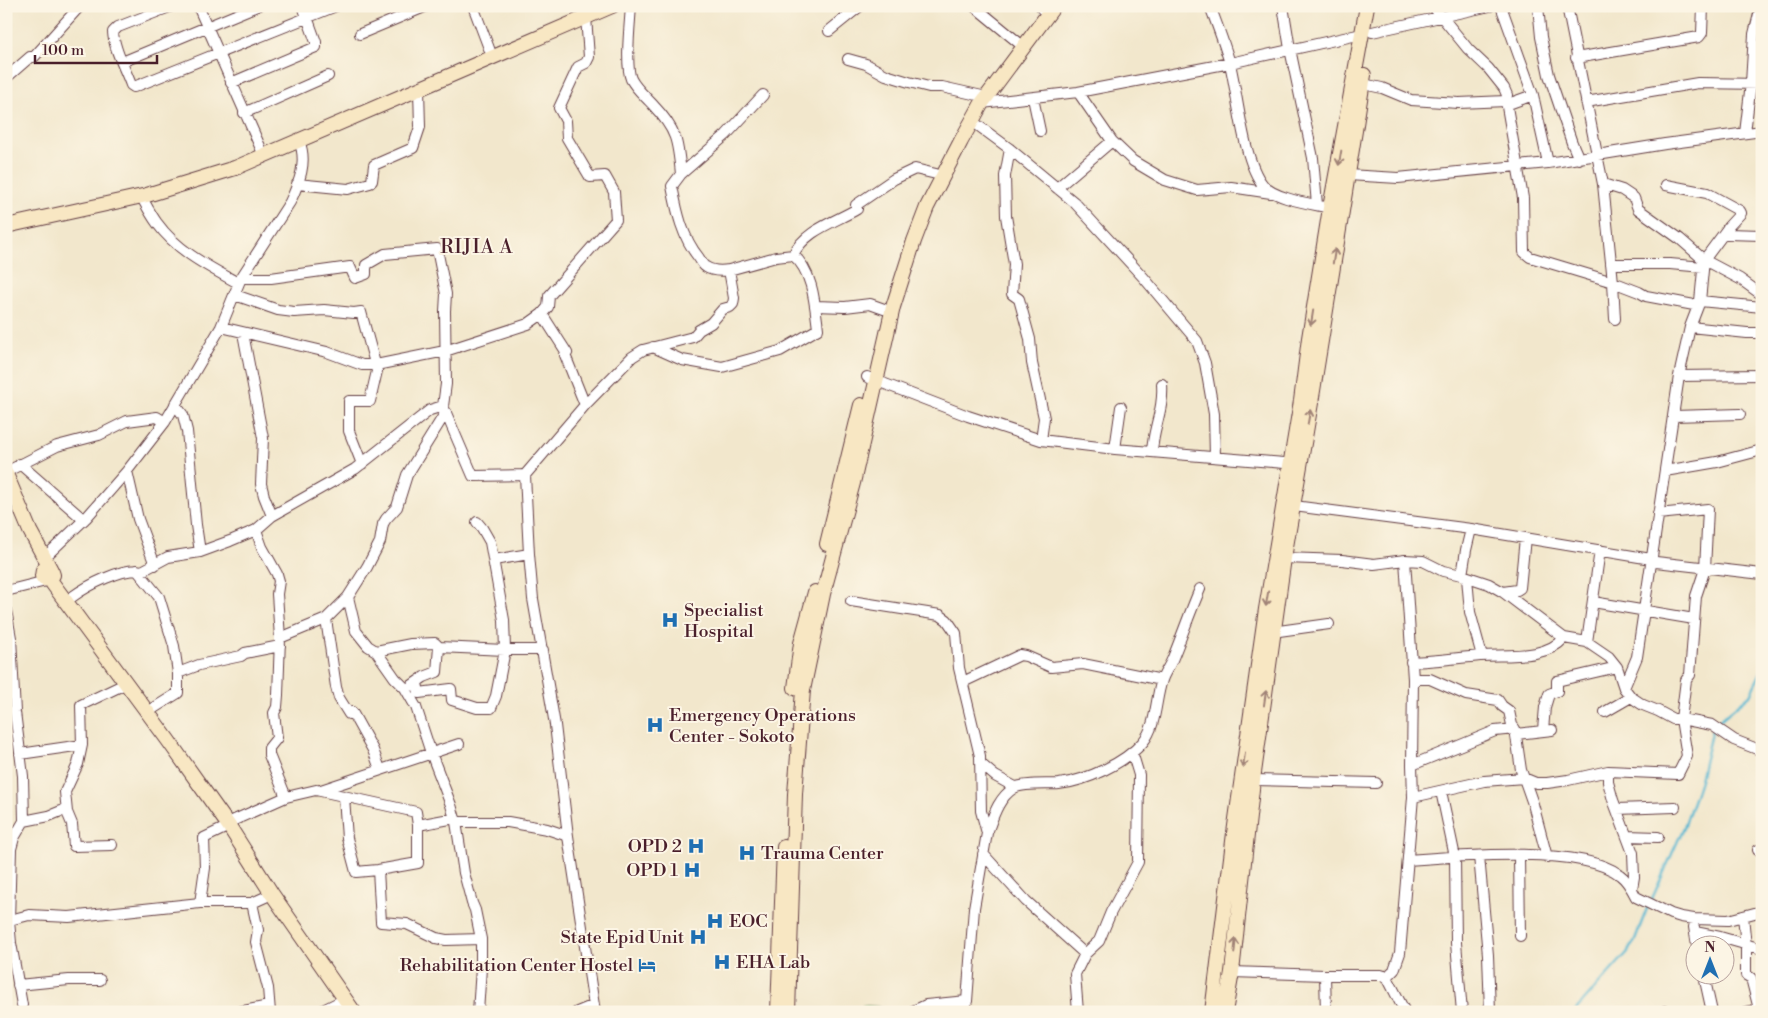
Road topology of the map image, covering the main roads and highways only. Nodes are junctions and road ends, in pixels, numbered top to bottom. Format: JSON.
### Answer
{"nodes":[{"id":1,"x":612,"y":6,"type":"edge"},
{"id":2,"x":1367,"y":6,"type":"edge"},
{"id":3,"x":1376,"y":6,"type":"edge"},
{"id":4,"x":1045,"y":7,"type":"edge"},
{"id":5,"x":588,"y":12,"type":"edge"},
{"id":6,"x":1367,"y":33,"type":"junction"},
{"id":7,"x":982,"y":100,"type":"junction"},
{"id":8,"x":6,"y":218,"type":"edge"},
{"id":9,"x":6,"y":226,"type":"edge"},
{"id":10,"x":871,"y":378,"type":"junction"},
{"id":11,"x":1295,"y":464,"type":"junction"},
{"id":12,"x":6,"y":473,"type":"edge"},
{"id":13,"x":6,"y":497,"type":"edge"},
{"id":14,"x":47,"y":572,"type":"junction"},
{"id":15,"x":230,"y":824,"type":"junction"},
{"id":16,"x":354,"y":1012,"type":"edge"},
{"id":17,"x":365,"y":1012,"type":"edge"},
{"id":18,"x":778,"y":1012,"type":"edge"},
{"id":19,"x":788,"y":1012,"type":"edge"},
{"id":20,"x":1212,"y":1012,"type":"edge"},
{"id":21,"x":1225,"y":1012,"type":"edge"}],
"edges":[{"from":1,"to":5,"type":"main road"},
{"from":2,"to":6,"type":"main road"},
{"from":3,"to":6,"type":"main road"},
{"from":4,"to":7,"type":"main road"},
{"from":4,"to":7,"type":"main road"},
{"from":5,"to":8,"type":"main road"},
{"from":5,"to":9,"type":"main road"},
{"from":11,"to":6,"type":"main road","one_way":true},
{"from":6,"to":11,"type":"main road","one_way":true},
{"from":7,"to":10,"type":"main road"},
{"from":7,"to":10,"type":"main road"},
{"from":10,"to":18,"type":"main road"},
{"from":10,"to":19,"type":"main road"},
{"from":11,"to":20,"type":"main road","one_way":true},
{"from":21,"to":11,"type":"main road","one_way":true},
{"from":12,"to":14,"type":"main road"},
{"from":13,"to":14,"type":"main road"},
{"from":14,"to":15,"type":"main road"},
{"from":14,"to":15,"type":"main road"},
{"from":15,"to":16,"type":"main road"},
{"from":15,"to":17,"type":"main road"}]}
